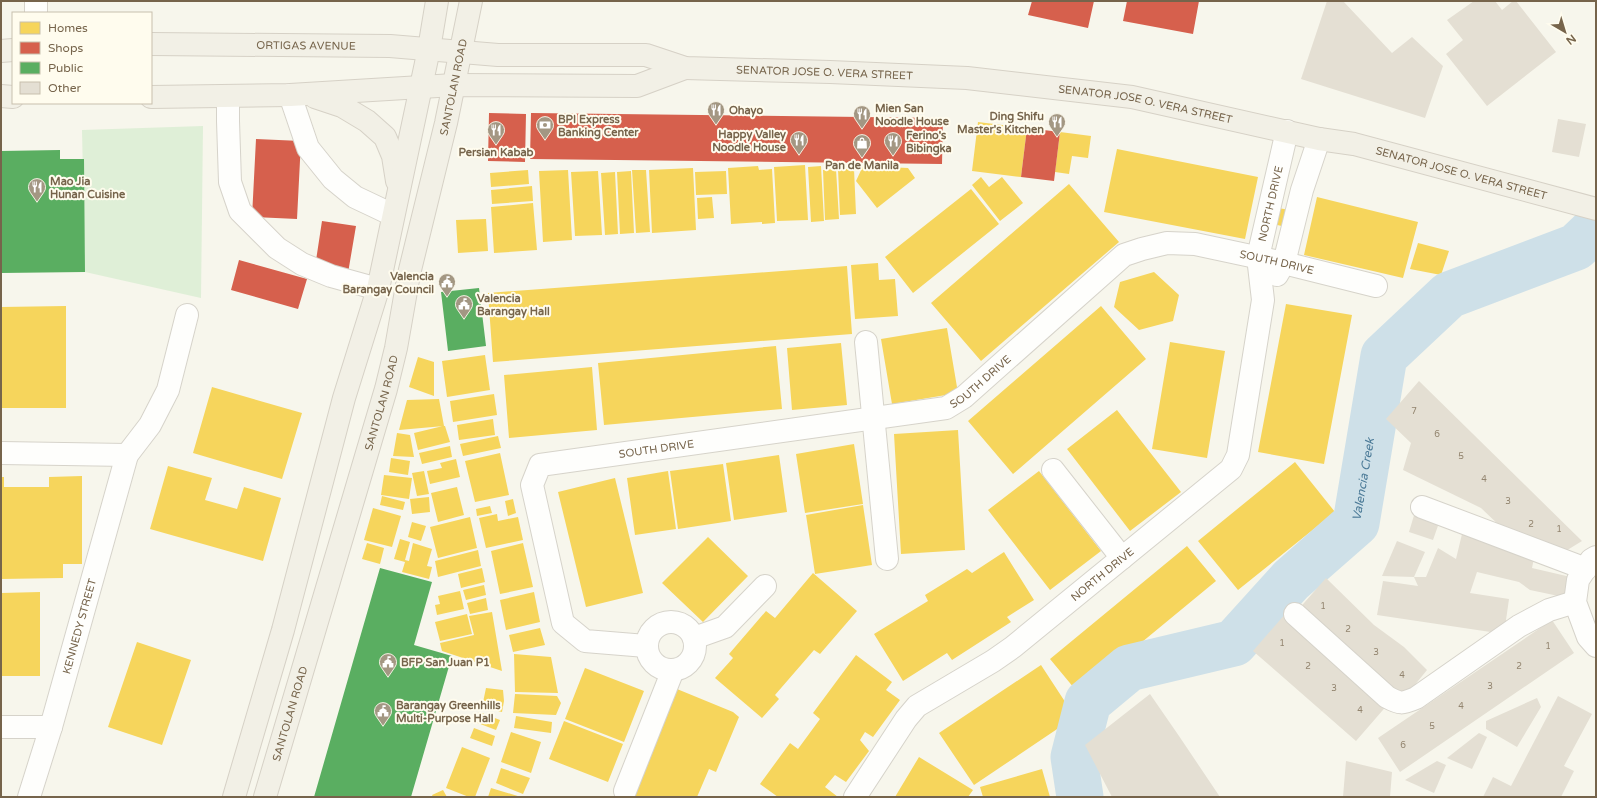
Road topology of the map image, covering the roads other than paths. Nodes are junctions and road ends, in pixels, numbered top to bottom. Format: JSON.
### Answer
{"nodes":[{"id":1,"x":36,"y":1,"type":"edge"},
{"id":2,"x":437,"y":1,"type":"edge"},
{"id":3,"x":471,"y":1,"type":"edge"},
{"id":4,"x":36,"y":12,"type":"edge"},
{"id":5,"x":152,"y":44,"type":"edge"},
{"id":6,"x":429,"y":49,"type":"junction"},
{"id":7,"x":12,"y":50,"type":"edge"},
{"id":8,"x":1,"y":51,"type":"edge"},
{"id":9,"x":460,"y":52,"type":"junction"},
{"id":10,"x":685,"y":68,"type":"junction"},
{"id":11,"x":454,"y":85,"type":"junction"},
{"id":12,"x":421,"y":87,"type":"junction"},
{"id":13,"x":298,"y":95,"type":"junction"},
{"id":14,"x":1,"y":96,"type":"edge"},
{"id":15,"x":228,"y":96,"type":"junction"},
{"id":16,"x":12,"y":97,"type":"edge"},
{"id":17,"x":152,"y":97,"type":"edge"},
{"id":18,"x":1287,"y":131,"type":"junction"},
{"id":19,"x":1319,"y":139,"type":"junction"},
{"id":20,"x":396,"y":204,"type":"junction"},
{"id":21,"x":1596,"y":209,"type":"edge"},
{"id":22,"x":1258,"y":257,"type":"junction"},
{"id":23,"x":1284,"y":263,"type":"junction"},
{"id":24,"x":1376,"y":286,"type":"dead end"},
{"id":25,"x":378,"y":288,"type":"junction"},
{"id":26,"x":1263,"y":300,"type":"junction"},
{"id":27,"x":187,"y":315,"type":"dead end"},
{"id":28,"x":866,"y":342,"type":"dead end"},
{"id":29,"x":874,"y":419,"type":"junction"},
{"id":30,"x":1,"y":453,"type":"edge"},
{"id":31,"x":127,"y":455,"type":"junction"},
{"id":32,"x":1053,"y":470,"type":"dead end"},
{"id":33,"x":1422,"y":507,"type":"dead end"},
{"id":34,"x":1122,"y":558,"type":"junction"},
{"id":35,"x":886,"y":559,"type":"dead end"},
{"id":36,"x":1591,"y":563,"type":"edge"},
{"id":37,"x":765,"y":586,"type":"dead end"},
{"id":38,"x":1575,"y":602,"type":"junction"},
{"id":39,"x":1295,"y":614,"type":"dead end"},
{"id":40,"x":694,"y":638,"type":"junction"},
{"id":41,"x":646,"y":646,"type":"junction"},
{"id":42,"x":1596,"y":646,"type":"edge"},
{"id":43,"x":673,"y":670,"type":"junction"},
{"id":44,"x":1,"y":727,"type":"edge"},
{"id":45,"x":52,"y":727,"type":"junction"},
{"id":46,"x":625,"y":791,"type":"dead end"},
{"id":47,"x":29,"y":797,"type":"edge"},
{"id":48,"x":234,"y":797,"type":"edge"},
{"id":49,"x":265,"y":797,"type":"edge"},
{"id":50,"x":855,"y":797,"type":"edge"}],
"edges":[{"from":1,"to":4,"type":"street"},
{"from":2,"to":6,"type":"main road"},
{"from":3,"to":9,"type":"main road","name":"SANTOLAN ROAD"},
{"from":5,"to":6,"type":"main road","name":"ORTIGAS AVENUE"},
{"from":6,"to":9,"type":"main road","name":"ORTIGAS AVENUE"},
{"from":6,"to":12,"type":"main road"},
{"from":7,"to":8,"type":"main road"},
{"from":9,"to":10,"type":"main road","name":"SENATOR JOSE O. VERA STREET"},
{"from":9,"to":11,"type":"main road","name":"SANTOLAN ROAD"},
{"from":10,"to":11,"type":"main road","name":"SENATOR JOSE O. VERA STREET"},
{"from":10,"to":18,"type":"main road","name":"SENATOR JOSE O. VERA STREET"},
{"from":11,"to":12,"type":"main road"},
{"from":11,"to":49,"type":"main road","name":"SANTOLAN ROAD"},
{"from":12,"to":13,"type":"main road"},
{"from":12,"to":20,"type":"main road"},
{"from":13,"to":15,"type":"main road"},
{"from":13,"to":20,"type":"street"},
{"from":13,"to":20,"type":"main road"},
{"from":14,"to":16,"type":"main road"},
{"from":15,"to":17,"type":"main road"},
{"from":15,"to":25,"type":"street"},
{"from":18,"to":19,"type":"main road","name":"SENATOR JOSE O. VERA STREET"},
{"from":18,"to":22,"type":"street","name":"NORTH DRIVE"},
{"from":19,"to":21,"type":"main road","name":"SENATOR JOSE O. VERA STREET"},
{"from":19,"to":23,"type":"street","name":"NORTH DRIVE"},
{"from":20,"to":25,"type":"main road"},
{"from":22,"to":23,"type":"street","name":"SOUTH DRIVE"},
{"from":22,"to":26,"type":"street","name":"NORTH DRIVE"},
{"from":22,"to":29,"type":"street","name":"SOUTH DRIVE"},
{"from":23,"to":24,"type":"street","name":"SOUTH DRIVE"},
{"from":23,"to":26,"type":"street","name":"NORTH DRIVE"},
{"from":25,"to":48,"type":"main road"},
{"from":26,"to":34,"type":"street","name":"NORTH DRIVE"},
{"from":27,"to":31,"type":"street","name":"KENNEDY STREET"},
{"from":28,"to":29,"type":"street"},
{"from":29,"to":35,"type":"street"},
{"from":29,"to":41,"type":"street","name":"SOUTH DRIVE"},
{"from":30,"to":31,"type":"street"},
{"from":31,"to":45,"type":"street","name":"KENNEDY STREET"},
{"from":32,"to":34,"type":"street"},
{"from":33,"to":36,"type":"street"},
{"from":34,"to":50,"type":"street","name":"NORTH DRIVE"},
{"from":36,"to":38,"type":"street"},
{"from":37,"to":40,"type":"street"},
{"from":38,"to":39,"type":"street"},
{"from":38,"to":42,"type":"street"},
{"from":40,"to":41,"type":"street"},
{"from":40,"to":43,"type":"street"},
{"from":41,"to":43,"type":"street"},
{"from":43,"to":46,"type":"street"},
{"from":44,"to":45,"type":"street"},
{"from":45,"to":47,"type":"street","name":"KENNEDY STREET"}]}
